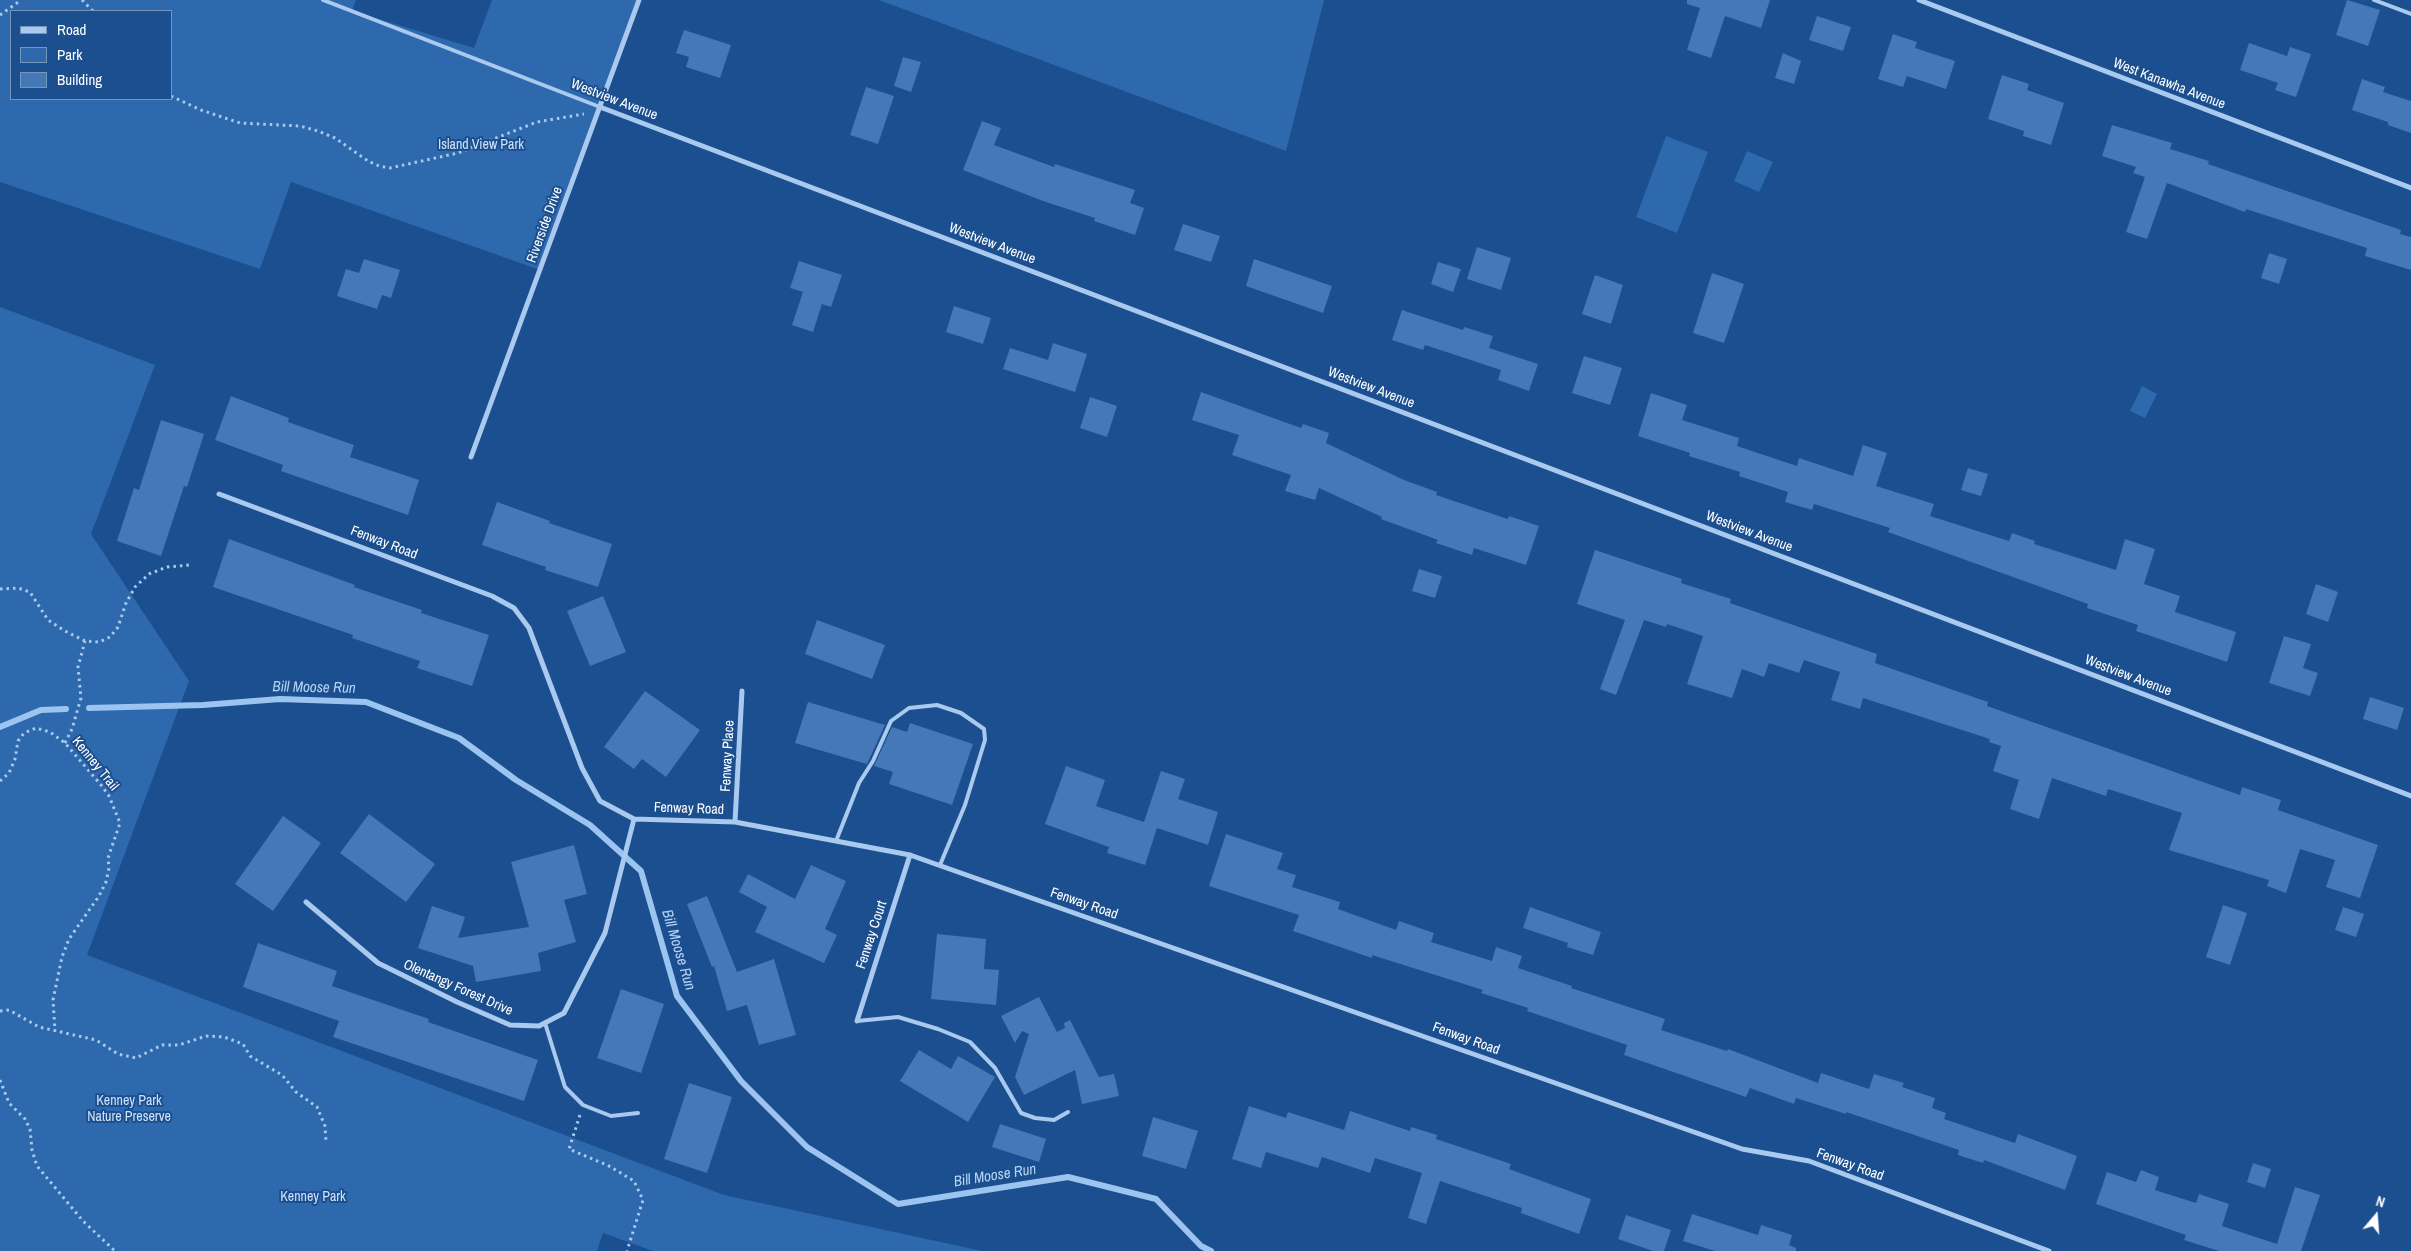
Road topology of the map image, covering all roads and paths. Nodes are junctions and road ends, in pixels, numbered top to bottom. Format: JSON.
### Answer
{"nodes":[{"id":1,"x":21,"y":0,"type":"edge"},
{"id":2,"x":82,"y":0,"type":"edge"},
{"id":3,"x":323,"y":0,"type":"edge"},
{"id":4,"x":639,"y":0,"type":"edge"},
{"id":5,"x":1919,"y":0,"type":"edge"},
{"id":6,"x":2374,"y":0,"type":"edge"},
{"id":7,"x":92,"y":10,"type":"edge"},
{"id":8,"x":2411,"y":14,"type":"edge"},
{"id":9,"x":0,"y":15,"type":"edge"},
{"id":10,"x":172,"y":96,"type":"edge"},
{"id":11,"x":600,"y":107,"type":"junction"},
{"id":12,"x":2411,"y":188,"type":"edge"},
{"id":13,"x":471,"y":458,"type":"dead end"},
{"id":14,"x":219,"y":494,"type":"dead end"},
{"id":15,"x":190,"y":565,"type":"dead end"},
{"id":16,"x":0,"y":589,"type":"edge"},
{"id":17,"x":85,"y":641,"type":"junction"},
{"id":18,"x":742,"y":691,"type":"dead end"},
{"id":19,"x":65,"y":743,"type":"junction"},
{"id":20,"x":0,"y":781,"type":"edge"},
{"id":21,"x":2411,"y":796,"type":"edge"},
{"id":22,"x":634,"y":819,"type":"junction"},
{"id":23,"x":735,"y":822,"type":"junction"},
{"id":24,"x":836,"y":841,"type":"junction"},
{"id":25,"x":910,"y":855,"type":"junction"},
{"id":26,"x":940,"y":865,"type":"junction"},
{"id":27,"x":306,"y":902,"type":"dead end"},
{"id":28,"x":0,"y":1011,"type":"edge"},
{"id":29,"x":856,"y":1021,"type":"joint"},
{"id":30,"x":545,"y":1023,"type":"junction"},
{"id":31,"x":55,"y":1031,"type":"junction"},
{"id":32,"x":0,"y":1080,"type":"edge"},
{"id":33,"x":583,"y":1105,"type":"junction"},
{"id":34,"x":1068,"y":1112,"type":"dead end"},
{"id":35,"x":638,"y":1113,"type":"dead end"},
{"id":36,"x":326,"y":1142,"type":"dead end"},
{"id":37,"x":115,"y":1251,"type":"edge"},
{"id":38,"x":627,"y":1251,"type":"edge"},
{"id":39,"x":2049,"y":1251,"type":"edge"}],
"edges":[{"from":1,"to":9,"type":"path"},
{"from":2,"to":7,"type":"path"},
{"from":3,"to":11,"type":"lane","name":"Westview Avenue"},
{"from":4,"to":11,"type":"street","name":"Riverside Drive"},
{"from":5,"to":12,"type":"street","name":"West Kanawha Avenue"},
{"from":6,"to":8,"type":"lane"},
{"from":10,"to":11,"type":"path"},
{"from":11,"to":13,"type":"street","name":"Riverside Drive"},
{"from":11,"to":21,"type":"street","name":"Westview Avenue"},
{"from":14,"to":22,"type":"street","name":"Fenway Road"},
{"from":15,"to":17,"type":"path"},
{"from":16,"to":17,"type":"path"},
{"from":17,"to":19,"type":"path"},
{"from":18,"to":23,"type":"street","name":"Fenway Place"},
{"from":19,"to":20,"type":"path","name":"Kenney Trail"},
{"from":19,"to":31,"type":"path","name":"Kenney Trail"},
{"from":22,"to":23,"type":"street","name":"Fenway Road"},
{"from":22,"to":30,"type":"street","name":"Olentangy Forest Drive"},
{"from":23,"to":24,"type":"street","name":"Fenway Road"},
{"from":24,"to":25,"type":"street","name":"Fenway Road"},
{"from":24,"to":26,"type":"lane"},
{"from":25,"to":26,"type":"street","name":"Fenway Road"},
{"from":25,"to":29,"type":"street","name":"Fenway Court"},
{"from":26,"to":39,"type":"street","name":"Fenway Road"},
{"from":27,"to":30,"type":"street","name":"Olentangy Forest Drive"},
{"from":28,"to":31,"type":"path"},
{"from":29,"to":34,"type":"lane"},
{"from":30,"to":33,"type":"lane"},
{"from":31,"to":36,"type":"path"},
{"from":32,"to":37,"type":"path"},
{"from":33,"to":35,"type":"lane"},
{"from":33,"to":38,"type":"path"}]}
